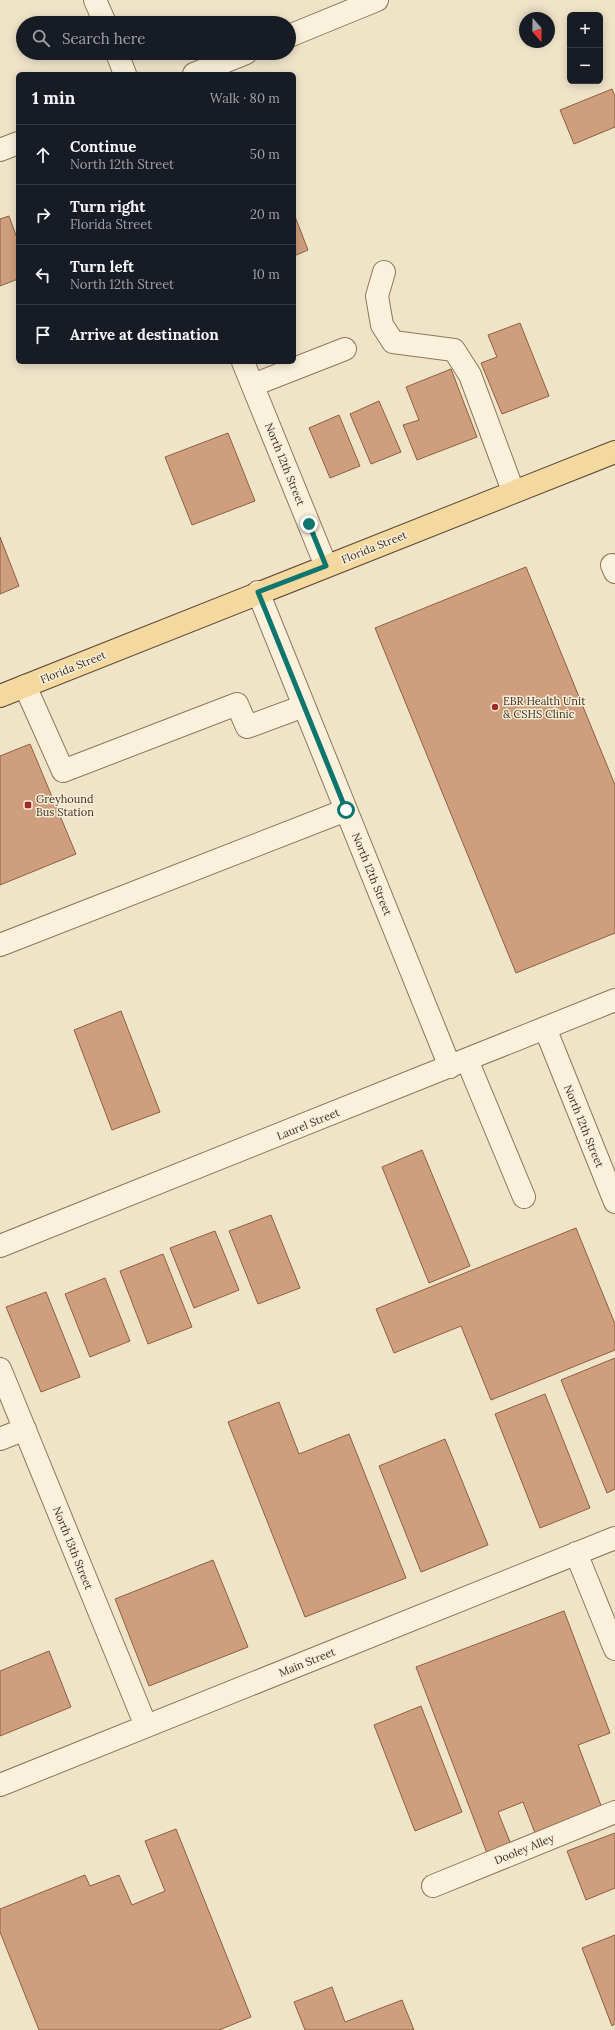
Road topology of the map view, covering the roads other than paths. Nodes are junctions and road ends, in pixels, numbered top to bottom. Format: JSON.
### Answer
{"nodes":[{"id":1,"x":95,"y":0,"type":"edge"},
{"id":2,"x":377,"y":0,"type":"edge"},
{"id":3,"x":102,"y":16,"type":"edge"},
{"id":4,"x":296,"y":33,"type":"edge"},
{"id":5,"x":120,"y":60,"type":"edge"},
{"id":6,"x":229,"y":60,"type":"edge"},
{"id":7,"x":124,"y":72,"type":"edge"},
{"id":8,"x":199,"y":72,"type":"edge"},
{"id":9,"x":16,"y":144,"type":"edge"},
{"id":10,"x":0,"y":150,"type":"edge"},
{"id":11,"x":384,"y":272,"type":"dead end"},
{"id":12,"x":345,"y":348,"type":"dead end"},
{"id":13,"x":244,"y":364,"type":"edge"},
{"id":14,"x":252,"y":385,"type":"junction"},
{"id":15,"x":615,"y":452,"type":"edge"},
{"id":16,"x":513,"y":491,"type":"junction"},
{"id":17,"x":326,"y":566,"type":"junction"},
{"id":18,"x":258,"y":592,"type":"junction"},
{"id":19,"x":25,"y":686,"type":"junction"},
{"id":20,"x":0,"y":696,"type":"edge"},
{"id":21,"x":304,"y":706,"type":"junction"},
{"id":22,"x":346,"y":810,"type":"junction"},
{"id":23,"x":0,"y":945,"type":"edge"},
{"id":24,"x":615,"y":1000,"type":"edge"},
{"id":25,"x":545,"y":1028,"type":"junction"},
{"id":26,"x":459,"y":1063,"type":"junction"},
{"id":27,"x":524,"y":1197,"type":"dead end"},
{"id":28,"x":615,"y":1202,"type":"edge"},
{"id":29,"x":0,"y":1246,"type":"edge"},
{"id":30,"x":0,"y":1369,"type":"edge"},
{"id":31,"x":25,"y":1429,"type":"junction"},
{"id":32,"x":0,"y":1439,"type":"edge"},
{"id":33,"x":615,"y":1538,"type":"edge"},
{"id":34,"x":576,"y":1553,"type":"junction"},
{"id":35,"x":615,"y":1649,"type":"edge"},
{"id":36,"x":146,"y":1726,"type":"junction"},
{"id":37,"x":0,"y":1785,"type":"edge"},
{"id":38,"x":615,"y":1812,"type":"edge"},
{"id":39,"x":433,"y":1886,"type":"dead end"}],
"edges":[{"from":1,"to":3,"type":"street"},
{"from":2,"to":4,"type":"street"},
{"from":5,"to":7,"type":"street"},
{"from":6,"to":8,"type":"street"},
{"from":9,"to":10,"type":"street"},
{"from":11,"to":16,"type":"street"},
{"from":12,"to":14,"type":"street"},
{"from":13,"to":14,"type":"street","name":"North 12th Street"},
{"from":14,"to":17,"type":"street","name":"North 12th Street"},
{"from":15,"to":16,"type":"main road","name":"Florida Street"},
{"from":16,"to":17,"type":"main road","name":"Florida Street"},
{"from":17,"to":18,"type":"main road","name":"Florida Street"},
{"from":18,"to":19,"type":"main road","name":"Florida Street"},
{"from":18,"to":21,"type":"street","name":"North 12th Street"},
{"from":19,"to":20,"type":"main road","name":"Florida Street"},
{"from":19,"to":21,"type":"street"},
{"from":21,"to":22,"type":"street","name":"North 12th Street"},
{"from":22,"to":23,"type":"street"},
{"from":22,"to":26,"type":"street","name":"North 12th Street"},
{"from":24,"to":25,"type":"street","name":"Laurel Street"},
{"from":25,"to":26,"type":"street","name":"Laurel Street"},
{"from":25,"to":28,"type":"street","name":"North 12th Street"},
{"from":26,"to":27,"type":"street","name":"North 12th Street"},
{"from":26,"to":29,"type":"street","name":"Laurel Street"},
{"from":30,"to":31,"type":"street","name":"North 13th Street"},
{"from":31,"to":32,"type":"street"},
{"from":31,"to":36,"type":"street","name":"North 13th Street"},
{"from":33,"to":34,"type":"street","name":"Main Street"},
{"from":34,"to":35,"type":"street"},
{"from":34,"to":36,"type":"street","name":"Main Street"},
{"from":36,"to":37,"type":"street","name":"Main Street"},
{"from":38,"to":39,"type":"street","name":"Dooley Alley"}]}
